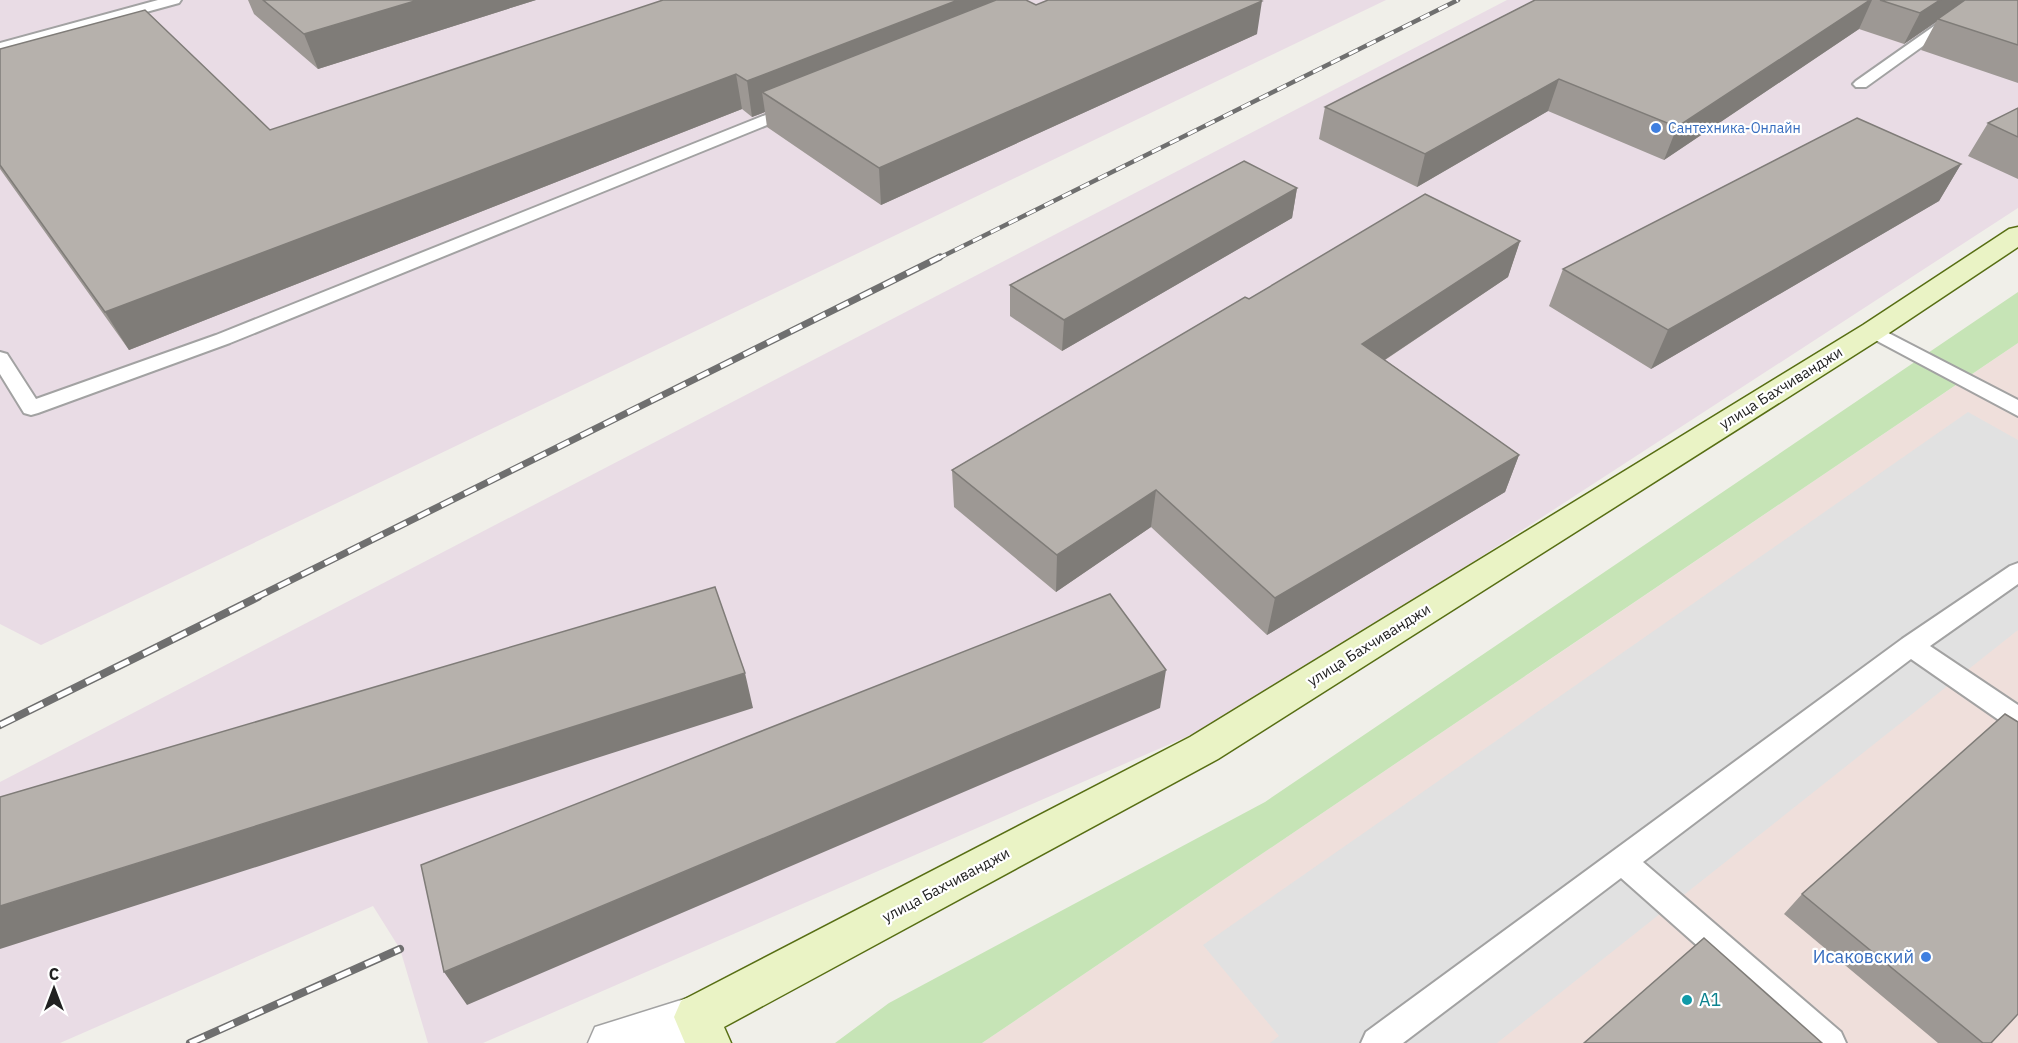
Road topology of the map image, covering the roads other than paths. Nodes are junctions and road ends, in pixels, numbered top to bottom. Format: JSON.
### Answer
{"nodes":[{"id":1,"x":174,"y":0,"type":"edge"},
{"id":2,"x":1980,"y":0,"type":"edge"},
{"id":3,"x":0,"y":48,"type":"edge"},
{"id":4,"x":1861,"y":84,"type":"dead end"},
{"id":5,"x":813,"y":101,"type":"edge"},
{"id":6,"x":2018,"y":235,"type":"edge"},
{"id":7,"x":1873,"y":331,"type":"junction"},
{"id":8,"x":0,"y":358,"type":"edge"},
{"id":9,"x":2018,"y":408,"type":"edge"},
{"id":10,"x":2018,"y":572,"type":"edge"},
{"id":11,"x":1911,"y":646,"type":"junction"},
{"id":12,"x":2018,"y":719,"type":"edge"},
{"id":13,"x":1621,"y":861,"type":"junction"},
{"id":14,"x":703,"y":1030,"type":"edge"},
{"id":15,"x":611,"y":1043,"type":"edge"},
{"id":16,"x":1377,"y":1043,"type":"edge"},
{"id":17,"x":1830,"y":1043,"type":"edge"}],
"edges":[{"from":1,"to":3,"type":"lane"},
{"from":2,"to":4,"type":"lane"},
{"from":5,"to":8,"type":"lane"},
{"from":6,"to":7,"type":"main road","name":"улица Бахчиванджи"},
{"from":7,"to":9,"type":"lane"},
{"from":7,"to":14,"type":"main road","name":"улица Бахчиванджи"},
{"from":10,"to":11,"type":"lane"},
{"from":11,"to":12,"type":"lane"},
{"from":11,"to":13,"type":"lane"},
{"from":13,"to":16,"type":"lane"},
{"from":13,"to":17,"type":"lane"},
{"from":14,"to":15,"type":"street"}]}
